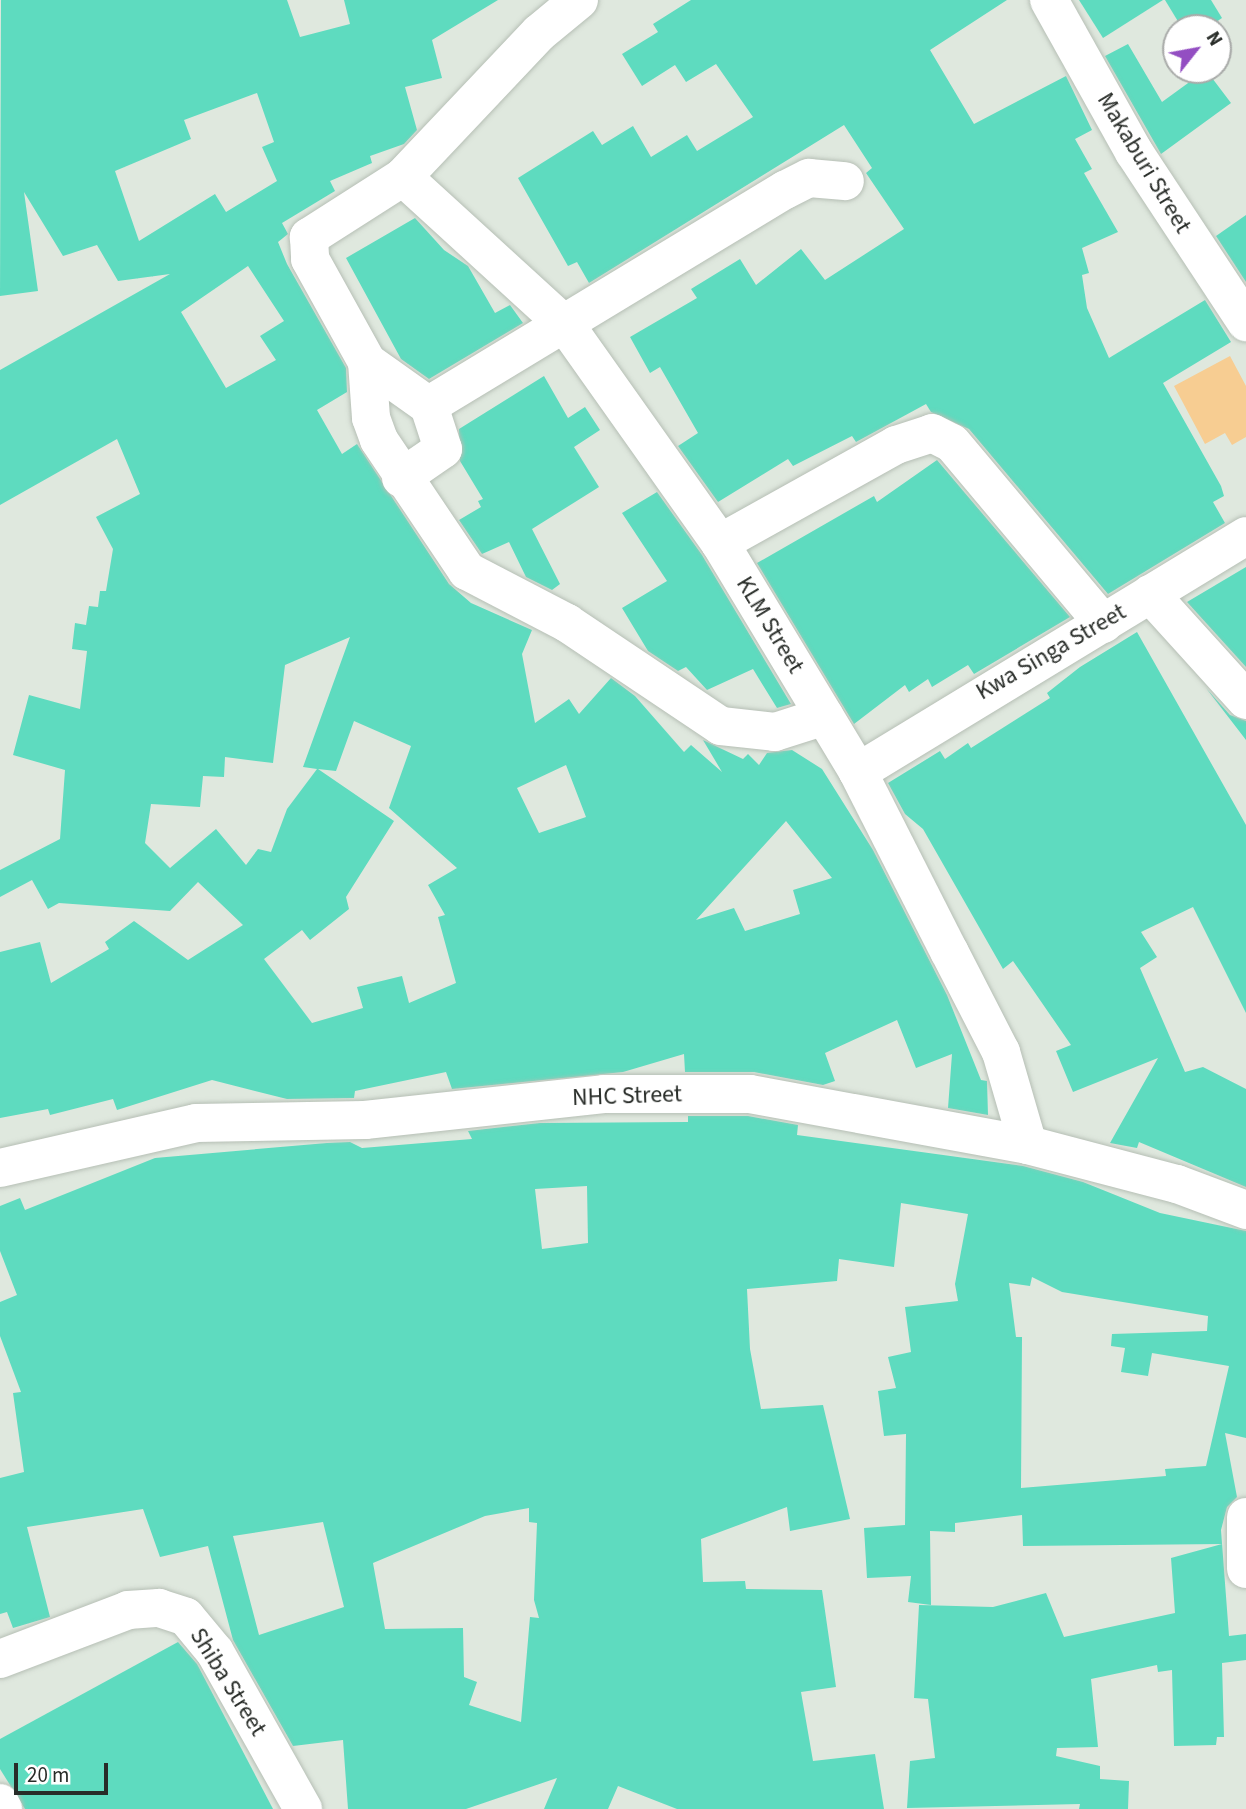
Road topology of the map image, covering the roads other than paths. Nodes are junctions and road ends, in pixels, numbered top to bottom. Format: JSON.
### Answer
{"nodes":[{"id":1,"x":579,"y":0,"type":"edge"},
{"id":2,"x":1049,"y":0,"type":"edge"},
{"id":3,"x":403,"y":177,"type":"junction"},
{"id":4,"x":845,"y":181,"type":"dead end"},
{"id":5,"x":1246,"y":322,"type":"edge"},
{"id":6,"x":567,"y":327,"type":"junction"},
{"id":7,"x":367,"y":362,"type":"junction"},
{"id":8,"x":429,"y":406,"type":"junction"},
{"id":9,"x":401,"y":478,"type":"junction"},
{"id":10,"x":1246,"y":536,"type":"edge"},
{"id":11,"x":720,"y":543,"type":"junction"},
{"id":12,"x":1150,"y":594,"type":"junction"},
{"id":13,"x":1104,"y":624,"type":"junction"},
{"id":14,"x":1246,"y":700,"type":"edge"},
{"id":15,"x":825,"y":716,"type":"junction"},
{"id":16,"x":858,"y":772,"type":"junction"},
{"id":17,"x":1028,"y":1145,"type":"junction"},
{"id":18,"x":0,"y":1168,"type":"edge"},
{"id":19,"x":1246,"y":1210,"type":"edge"},
{"id":20,"x":1246,"y":1517,"type":"edge"},
{"id":21,"x":1246,"y":1569,"type":"edge"},
{"id":22,"x":0,"y":1659,"type":"edge"},
{"id":23,"x":0,"y":1803,"type":"edge"},
{"id":24,"x":3,"y":1809,"type":"edge"},
{"id":25,"x":303,"y":1809,"type":"edge"}],
"edges":[{"from":1,"to":3,"type":"street"},
{"from":2,"to":5,"type":"street","name":"Makaburi Street"},
{"from":3,"to":6,"type":"street","name":"KLM Street"},
{"from":3,"to":7,"type":"street"},
{"from":4,"to":6,"type":"street"},
{"from":6,"to":8,"type":"street"},
{"from":6,"to":11,"type":"street","name":"KLM Street"},
{"from":7,"to":8,"type":"street"},
{"from":7,"to":9,"type":"street"},
{"from":8,"to":9,"type":"street"},
{"from":9,"to":15,"type":"street"},
{"from":10,"to":12,"type":"street","name":"Kwa Singa Street"},
{"from":11,"to":13,"type":"street"},
{"from":11,"to":15,"type":"street","name":"KLM Street"},
{"from":12,"to":13,"type":"street","name":"Kwa Singa Street"},
{"from":12,"to":14,"type":"street"},
{"from":13,"to":16,"type":"street","name":"Kwa Singa Street"},
{"from":15,"to":16,"type":"street","name":"KLM Street"},
{"from":16,"to":17,"type":"street","name":"KLM Street"},
{"from":17,"to":18,"type":"street","name":"NHC Street"},
{"from":17,"to":19,"type":"street","name":"NHC Street"},
{"from":20,"to":21,"type":"street"},
{"from":22,"to":25,"type":"street","name":"Shiba Street"},
{"from":23,"to":24,"type":"street"}]}
